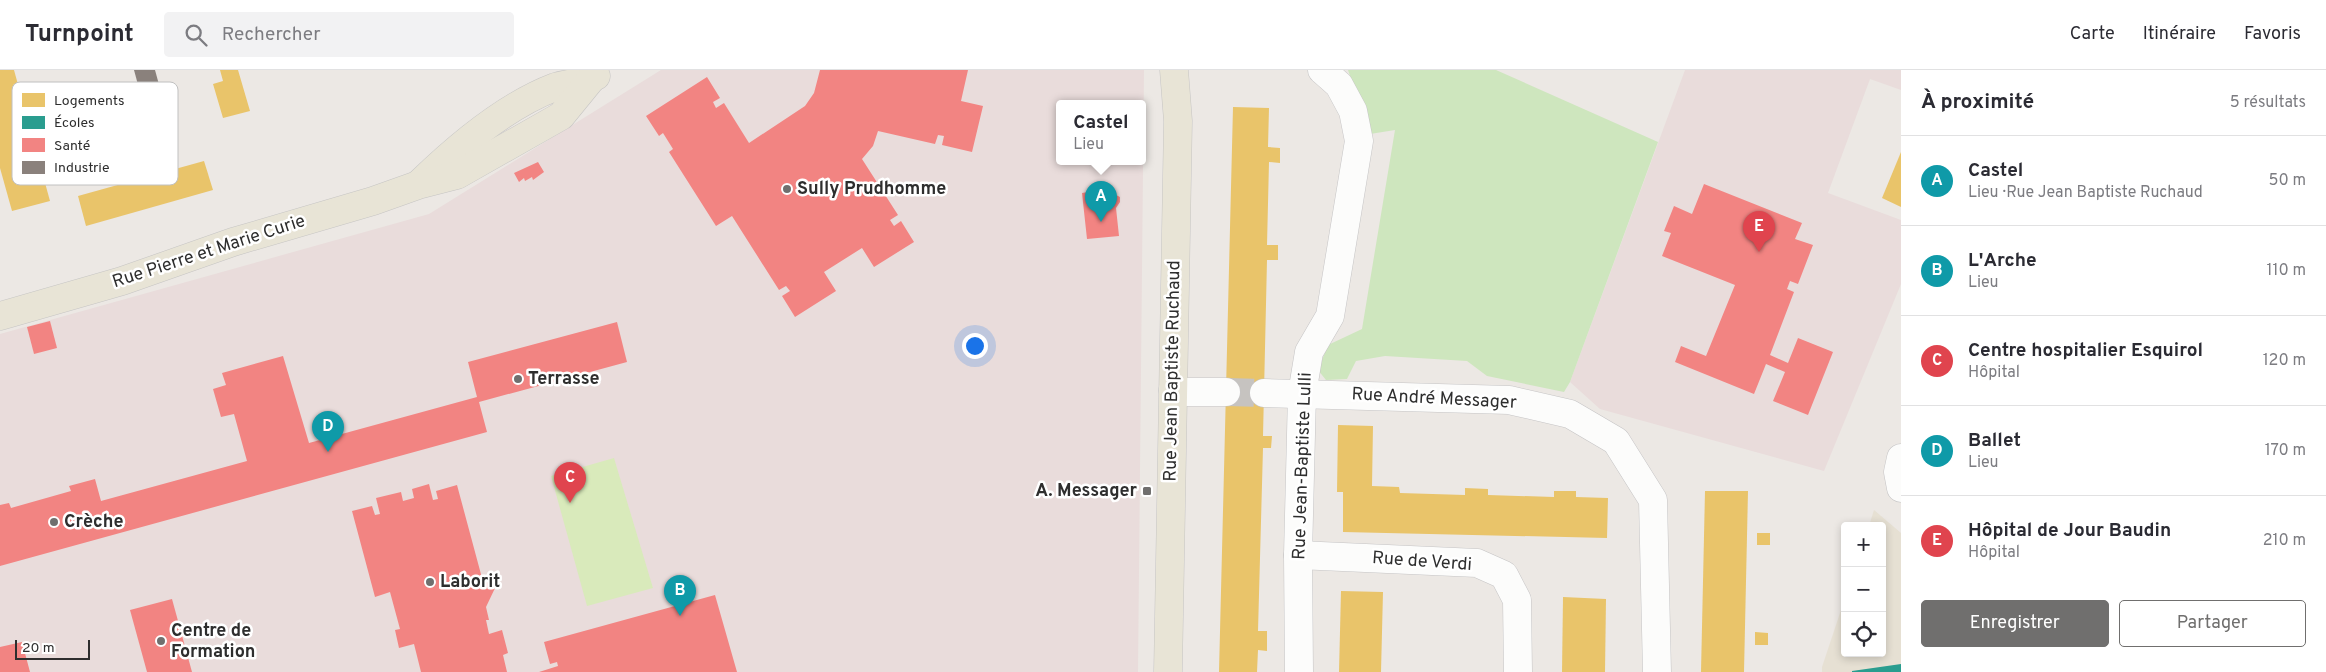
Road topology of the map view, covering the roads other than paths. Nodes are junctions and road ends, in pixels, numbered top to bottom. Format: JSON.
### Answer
{"nodes":[{"id":1,"x":1174,"y":70,"type":"edge"},
{"id":2,"x":1322,"y":70,"type":"edge"},
{"id":3,"x":599,"y":74,"type":"edge"},
{"id":4,"x":0,"y":316,"type":"edge"},
{"id":5,"x":1173,"y":390,"type":"junction"},
{"id":6,"x":1226,"y":392,"type":"tunnel mouth"},
{"id":7,"x":1264,"y":393,"type":"tunnel mouth"},
{"id":8,"x":1302,"y":394,"type":"junction"},
{"id":9,"x":1901,"y":458,"type":"edge"},
{"id":10,"x":1901,"y":488,"type":"edge"},
{"id":11,"x":1298,"y":555,"type":"junction"},
{"id":12,"x":1168,"y":672,"type":"edge"},
{"id":13,"x":1299,"y":672,"type":"edge"},
{"id":14,"x":1518,"y":672,"type":"edge"},
{"id":15,"x":1657,"y":672,"type":"edge"}],
"edges":[{"from":1,"to":5,"type":"main road","name":"Rue Jean Baptiste Ruchaud"},
{"from":2,"to":8,"type":"street","name":"Rue Jean-Baptiste Lulli"},
{"from":3,"to":4,"type":"main road","name":"Rue Pierre et Marie Curie"},
{"from":5,"to":6,"type":"street"},
{"from":5,"to":12,"type":"main road","name":"Rue Jean Baptiste Ruchaud"},
{"from":7,"to":8,"type":"street","name":"Rue André Messager"},
{"from":8,"to":11,"type":"street","name":"Rue Jean-Baptiste Lulli"},
{"from":8,"to":15,"type":"street","name":"Rue André Messager"},
{"from":9,"to":10,"type":"street"},
{"from":11,"to":13,"type":"street","name":"Rue Jean-Baptiste Lulli"},
{"from":11,"to":14,"type":"street","name":"Rue de Verdi"}]}
